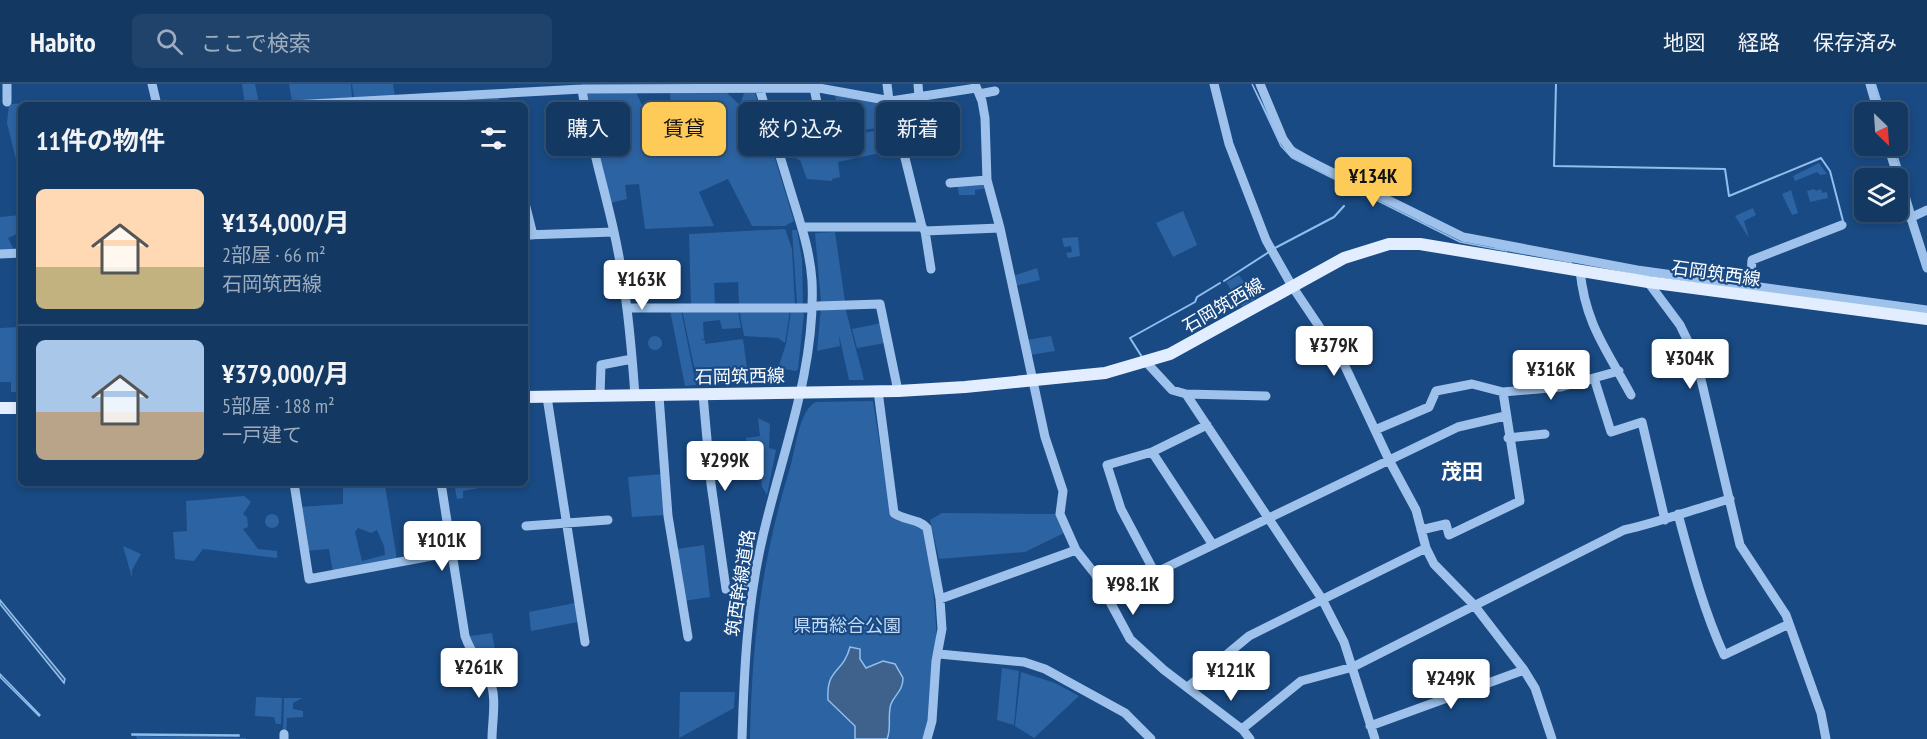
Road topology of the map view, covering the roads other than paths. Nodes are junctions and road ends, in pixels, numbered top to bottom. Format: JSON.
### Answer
{"nodes":[{"id":1,"x":7,"y":84,"type":"edge"},
{"id":2,"x":152,"y":84,"type":"edge"},
{"id":3,"x":886,"y":84,"type":"edge"},
{"id":4,"x":918,"y":84,"type":"edge"},
{"id":5,"x":1214,"y":84,"type":"edge"},
{"id":6,"x":1260,"y":84,"type":"edge"},
{"id":7,"x":1870,"y":84,"type":"edge"},
{"id":8,"x":564,"y":87,"type":"edge"},
{"id":9,"x":759,"y":87,"type":"edge"},
{"id":10,"x":814,"y":88,"type":"junction"},
{"id":11,"x":582,"y":89,"type":"junction"},
{"id":12,"x":977,"y":89,"type":"edge"},
{"id":13,"x":995,"y":91,"type":"dead end"},
{"id":14,"x":919,"y":97,"type":"junction"},
{"id":15,"x":890,"y":101,"type":"junction"},
{"id":16,"x":8,"y":102,"type":"dead end"},
{"id":17,"x":156,"y":102,"type":"edge"},
{"id":18,"x":382,"y":102,"type":"edge"},
{"id":19,"x":817,"y":102,"type":"edge"},
{"id":20,"x":1875,"y":102,"type":"edge"},
{"id":21,"x":1891,"y":156,"type":"edge"},
{"id":22,"x":987,"y":180,"type":"junction"},
{"id":23,"x":950,"y":183,"type":"dead end"},
{"id":24,"x":1927,"y":210,"type":"edge"},
{"id":25,"x":1910,"y":218,"type":"junction"},
{"id":26,"x":1842,"y":225,"type":"dead end"},
{"id":27,"x":802,"y":227,"type":"junction"},
{"id":28,"x":1000,"y":228,"type":"junction"},
{"id":29,"x":923,"y":229,"type":"junction"},
{"id":30,"x":614,"y":232,"type":"junction"},
{"id":31,"x":529,"y":235,"type":"edge"},
{"id":32,"x":18,"y":253,"type":"edge"},
{"id":33,"x":0,"y":254,"type":"edge"},
{"id":34,"x":1927,"y":268,"type":"edge"},
{"id":35,"x":931,"y":269,"type":"dead end"},
{"id":36,"x":1580,"y":270,"type":"junction"},
{"id":37,"x":1636,"y":275,"type":"junction"},
{"id":38,"x":1648,"y":282,"type":"junction"},
{"id":39,"x":1292,"y":286,"type":"junction"},
{"id":40,"x":1750,"y":291,"type":"junction"},
{"id":41,"x":814,"y":307,"type":"junction"},
{"id":42,"x":628,"y":308,"type":"junction"},
{"id":43,"x":1927,"y":310,"type":"edge"},
{"id":44,"x":1927,"y":319,"type":"edge"},
{"id":45,"x":632,"y":359,"type":"junction"},
{"id":46,"x":1147,"y":363,"type":"junction"},
{"id":47,"x":1619,"y":371,"type":"junction"},
{"id":48,"x":1594,"y":378,"type":"junction"},
{"id":49,"x":1033,"y":380,"type":"junction"},
{"id":50,"x":878,"y":391,"type":"junction"},
{"id":51,"x":898,"y":391,"type":"junction"},
{"id":52,"x":1503,"y":392,"type":"junction"},
{"id":53,"x":801,"y":393,"type":"junction"},
{"id":54,"x":1186,"y":394,"type":"junction"},
{"id":55,"x":703,"y":395,"type":"junction"},
{"id":56,"x":1631,"y":395,"type":"dead end"},
{"id":57,"x":600,"y":396,"type":"junction"},
{"id":58,"x":635,"y":396,"type":"junction"},
{"id":59,"x":659,"y":396,"type":"junction"},
{"id":60,"x":1266,"y":396,"type":"dead end"},
{"id":61,"x":528,"y":397,"type":"edge"},
{"id":62,"x":547,"y":397,"type":"junction"},
{"id":63,"x":0,"y":408,"type":"edge"},
{"id":64,"x":18,"y":408,"type":"edge"},
{"id":65,"x":1505,"y":416,"type":"junction"},
{"id":66,"x":1207,"y":424,"type":"junction"},
{"id":67,"x":1375,"y":430,"type":"junction"},
{"id":68,"x":1545,"y":434,"type":"dead end"},
{"id":69,"x":1508,"y":438,"type":"junction"},
{"id":70,"x":1152,"y":452,"type":"junction"},
{"id":71,"x":1389,"y":460,"type":"junction"},
{"id":72,"x":294,"y":486,"type":"edge"},
{"id":73,"x":442,"y":486,"type":"edge"},
{"id":74,"x":1730,"y":499,"type":"junction"},
{"id":75,"x":1678,"y":514,"type":"junction"},
{"id":76,"x":1268,"y":518,"type":"junction"},
{"id":77,"x":608,"y":520,"type":"dead end"},
{"id":78,"x":1665,"y":520,"type":"junction"},
{"id":79,"x":567,"y":523,"type":"junction"},
{"id":80,"x":526,"y":526,"type":"dead end"},
{"id":81,"x":1421,"y":530,"type":"junction"},
{"id":82,"x":1213,"y":545,"type":"junction"},
{"id":83,"x":1426,"y":548,"type":"junction"},
{"id":84,"x":1076,"y":550,"type":"junction"},
{"id":85,"x":453,"y":552,"type":"junction"},
{"id":86,"x":1155,"y":573,"type":"junction"},
{"id":87,"x":753,"y":587,"type":"junction"},
{"id":88,"x":1107,"y":597,"type":"junction"},
{"id":89,"x":940,"y":599,"type":"junction"},
{"id":90,"x":1322,"y":599,"type":"junction"},
{"id":91,"x":1474,"y":605,"type":"junction"},
{"id":92,"x":1789,"y":624,"type":"junction"},
{"id":93,"x":688,"y":637,"type":"dead end"},
{"id":94,"x":585,"y":642,"type":"dead end"},
{"id":95,"x":939,"y":654,"type":"junction"},
{"id":96,"x":1353,"y":667,"type":"junction"},
{"id":97,"x":1524,"y":670,"type":"junction"},
{"id":98,"x":1189,"y":686,"type":"junction"},
{"id":99,"x":1370,"y":726,"type":"junction"},
{"id":100,"x":1242,"y":729,"type":"junction"},
{"id":101,"x":1551,"y":737,"type":"edge"},
{"id":102,"x":492,"y":739,"type":"edge"},
{"id":103,"x":742,"y":739,"type":"edge"},
{"id":104,"x":927,"y":739,"type":"edge"},
{"id":105,"x":1151,"y":739,"type":"edge"},
{"id":106,"x":1250,"y":739,"type":"edge"},
{"id":107,"x":1375,"y":739,"type":"edge"},
{"id":108,"x":1540,"y":739,"type":"edge"},
{"id":109,"x":1826,"y":739,"type":"edge"}],
"edges":[{"from":1,"to":16,"type":"street"},
{"from":2,"to":17,"type":"street"},
{"from":3,"to":15,"type":"street"},
{"from":4,"to":14,"type":"street"},
{"from":5,"to":39,"type":"street"},
{"from":6,"to":37,"type":"street"},
{"from":7,"to":20,"type":"street"},
{"from":8,"to":11,"type":"street"},
{"from":8,"to":18,"type":"street"},
{"from":9,"to":10,"type":"street"},
{"from":9,"to":11,"type":"street"},
{"from":9,"to":27,"type":"street","name":"筑西幹線道路"},
{"from":10,"to":15,"type":"street"},
{"from":10,"to":19,"type":"street"},
{"from":11,"to":30,"type":"street"},
{"from":12,"to":13,"type":"street"},
{"from":12,"to":14,"type":"street"},
{"from":12,"to":22,"type":"street"},
{"from":14,"to":15,"type":"street"},
{"from":15,"to":29,"type":"street"},
{"from":21,"to":25,"type":"street"},
{"from":22,"to":23,"type":"street"},
{"from":22,"to":28,"type":"street"},
{"from":24,"to":25,"type":"street"},
{"from":25,"to":34,"type":"street"},
{"from":26,"to":40,"type":"street"},
{"from":27,"to":29,"type":"street"},
{"from":27,"to":41,"type":"street","name":"筑西幹線道路"},
{"from":28,"to":29,"type":"street"},
{"from":28,"to":49,"type":"street"},
{"from":29,"to":35,"type":"street"},
{"from":30,"to":31,"type":"street"},
{"from":30,"to":42,"type":"street"},
{"from":32,"to":33,"type":"street"},
{"from":36,"to":37,"type":"main road","name":"石岡筑西線"},
{"from":36,"to":39,"type":"main road","name":"石岡筑西線"},
{"from":36,"to":47,"type":"street"},
{"from":37,"to":38,"type":"main road","name":"石岡筑西線"},
{"from":37,"to":40,"type":"street"},
{"from":38,"to":40,"type":"main road","name":"石岡筑西線"},
{"from":38,"to":74,"type":"street"},
{"from":39,"to":46,"type":"main road","name":"石岡筑西線"},
{"from":39,"to":67,"type":"street"},
{"from":40,"to":43,"type":"street"},
{"from":40,"to":44,"type":"main road","name":"石岡筑西線"},
{"from":41,"to":42,"type":"street"},
{"from":41,"to":51,"type":"street"},
{"from":41,"to":53,"type":"street","name":"筑西幹線道路"},
{"from":42,"to":45,"type":"street"},
{"from":45,"to":57,"type":"street"},
{"from":45,"to":58,"type":"street"},
{"from":46,"to":49,"type":"main road","name":"石岡筑西線"},
{"from":46,"to":54,"type":"street"},
{"from":47,"to":48,"type":"street"},
{"from":47,"to":56,"type":"street"},
{"from":48,"to":52,"type":"street"},
{"from":48,"to":78,"type":"street"},
{"from":49,"to":51,"type":"main road","name":"石岡筑西線"},
{"from":49,"to":84,"type":"street"},
{"from":50,"to":51,"type":"main road","name":"石岡筑西線"},
{"from":50,"to":53,"type":"main road","name":"石岡筑西線"},
{"from":50,"to":89,"type":"street"},
{"from":52,"to":65,"type":"street"},
{"from":52,"to":67,"type":"street"},
{"from":53,"to":55,"type":"main road","name":"石岡筑西線"},
{"from":53,"to":87,"type":"street","name":"筑西幹線道路"},
{"from":54,"to":60,"type":"street"},
{"from":54,"to":66,"type":"street"},
{"from":55,"to":59,"type":"main road","name":"石岡筑西線"},
{"from":55,"to":87,"type":"street"},
{"from":57,"to":58,"type":"main road","name":"石岡筑西線"},
{"from":57,"to":62,"type":"main road","name":"石岡筑西線"},
{"from":58,"to":59,"type":"main road","name":"石岡筑西線"},
{"from":59,"to":93,"type":"street"},
{"from":61,"to":62,"type":"main road","name":"石岡筑西線"},
{"from":62,"to":79,"type":"street"},
{"from":63,"to":64,"type":"main road"},
{"from":65,"to":69,"type":"street"},
{"from":65,"to":71,"type":"street"},
{"from":66,"to":70,"type":"street"},
{"from":66,"to":76,"type":"street"},
{"from":67,"to":71,"type":"street"},
{"from":68,"to":69,"type":"street"},
{"from":69,"to":81,"type":"street"},
{"from":70,"to":82,"type":"street"},
{"from":70,"to":86,"type":"street"},
{"from":71,"to":76,"type":"street"},
{"from":71,"to":81,"type":"street"},
{"from":72,"to":85,"type":"street"},
{"from":73,"to":85,"type":"street"},
{"from":74,"to":75,"type":"street"},
{"from":74,"to":92,"type":"street"},
{"from":75,"to":78,"type":"street"},
{"from":75,"to":92,"type":"street"},
{"from":76,"to":82,"type":"street"},
{"from":76,"to":90,"type":"street"},
{"from":77,"to":79,"type":"street"},
{"from":78,"to":91,"type":"street"},
{"from":79,"to":80,"type":"street"},
{"from":79,"to":94,"type":"street"},
{"from":81,"to":83,"type":"street"},
{"from":82,"to":86,"type":"street"},
{"from":83,"to":90,"type":"street"},
{"from":83,"to":91,"type":"street"},
{"from":84,"to":88,"type":"street"},
{"from":84,"to":89,"type":"street"},
{"from":85,"to":102,"type":"street"},
{"from":86,"to":88,"type":"street"},
{"from":87,"to":103,"type":"street","name":"筑西幹線道路"},
{"from":88,"to":98,"type":"street"},
{"from":89,"to":95,"type":"street"},
{"from":90,"to":96,"type":"street"},
{"from":90,"to":98,"type":"street"},
{"from":91,"to":96,"type":"street"},
{"from":91,"to":97,"type":"street"},
{"from":92,"to":109,"type":"street"},
{"from":95,"to":104,"type":"street"},
{"from":95,"to":105,"type":"street"},
{"from":96,"to":99,"type":"street"},
{"from":96,"to":100,"type":"street"},
{"from":97,"to":99,"type":"street"},
{"from":97,"to":101,"type":"street"},
{"from":98,"to":100,"type":"street"},
{"from":99,"to":107,"type":"street"},
{"from":100,"to":106,"type":"street"},
{"from":101,"to":108,"type":"street"}]}
